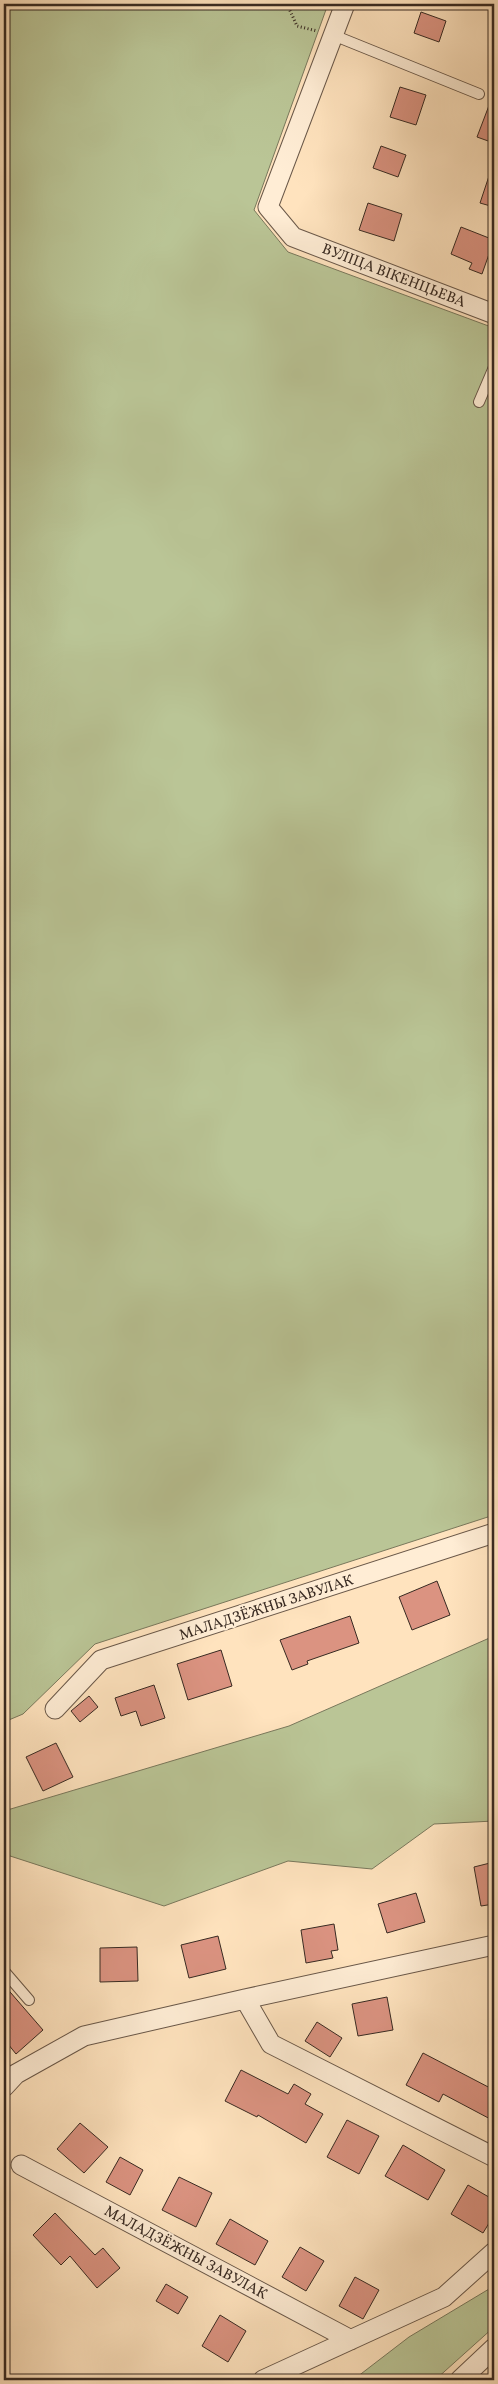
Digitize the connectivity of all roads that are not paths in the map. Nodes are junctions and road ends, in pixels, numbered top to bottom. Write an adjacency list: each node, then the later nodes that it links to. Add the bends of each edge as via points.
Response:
1 (345, 4): 2 (street)
2 (334, 34): 3 (lane); 4 (street, ВУЛІЦА ВІКЕНЦЬЕВА, via 268,207 293,237)
3 (479, 94)
4 (494, 314)
5 (494, 367): 6 (lane)
6 (479, 402)
7 (494, 1533): 8 (street, МАЛАДЗЁЖНЫ ЗАВУЛАК, via 101,1660)
8 (56, 1708)
9 (494, 1945): 11 (street)
10 (4, 1971): 12 (lane)
11 (245, 1999): 13 (street, via 84,2036 16,2074); 14 (street, via 271,2044)
12 (29, 2000)
13 (4, 2087)
14 (494, 2157)
15 (20, 2165): 17 (street, МАЛАДЗЁЖНЫ ЗАВУЛАК)
16 (494, 2252): 17 (street, via 444,2297)
17 (351, 2340): 19 (street)
18 (494, 2348): 20 (street)
19 (263, 2380)
20 (460, 2380)

